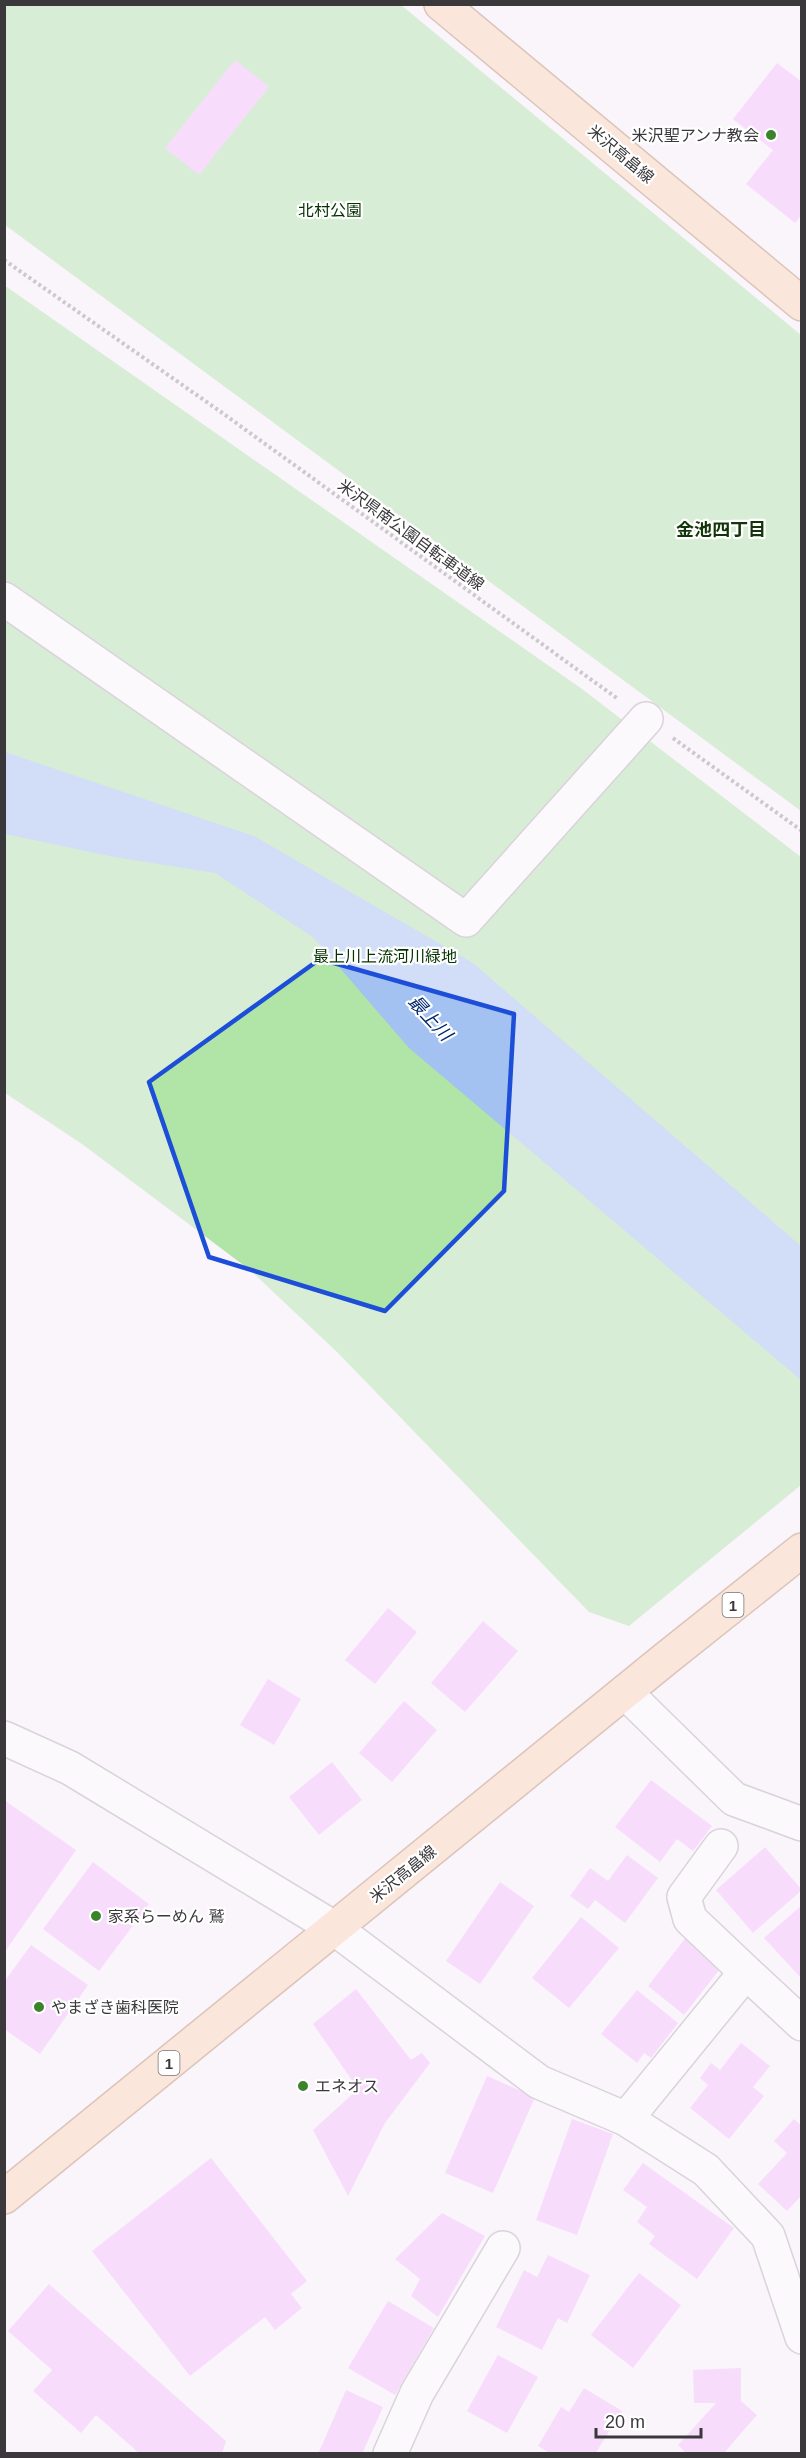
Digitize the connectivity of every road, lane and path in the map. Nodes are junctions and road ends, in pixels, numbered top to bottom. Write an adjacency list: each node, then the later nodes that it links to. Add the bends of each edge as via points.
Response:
1 (441, 4): 3 (main road, 米沢高畠線)
2 (4, 260): 5 (path, 米沢県南公園自転車道線)
3 (801, 303)
4 (4, 599): 5 (street, via 466,920)
5 (645, 719): 6 (path, 米沢県南公園自転車道線)
6 (801, 831)
7 (801, 1550): 8 (main road, 米沢高畠線 / 1)
8 (626, 1692): 10 (street, via 734,1799); 12 (main road, 米沢高畠線 / 1)
9 (4, 1738): 12 (street, via 70,1768)
10 (801, 1824)
11 (721, 1846): 13 (street, via 684,1897 690,1919)
12 (334, 1929): 15 (street, via 539,2082); 16 (main road, 米沢高畠線 / 1)
13 (746, 1972): 14 (street); 15 (street)
14 (801, 2024)
15 (626, 2119): 18 (street, via 706,2169 768,2236)
16 (4, 2197)
17 (503, 2248): 19 (street, via 417,2393)
18 (801, 2337)
19 (390, 2454)

